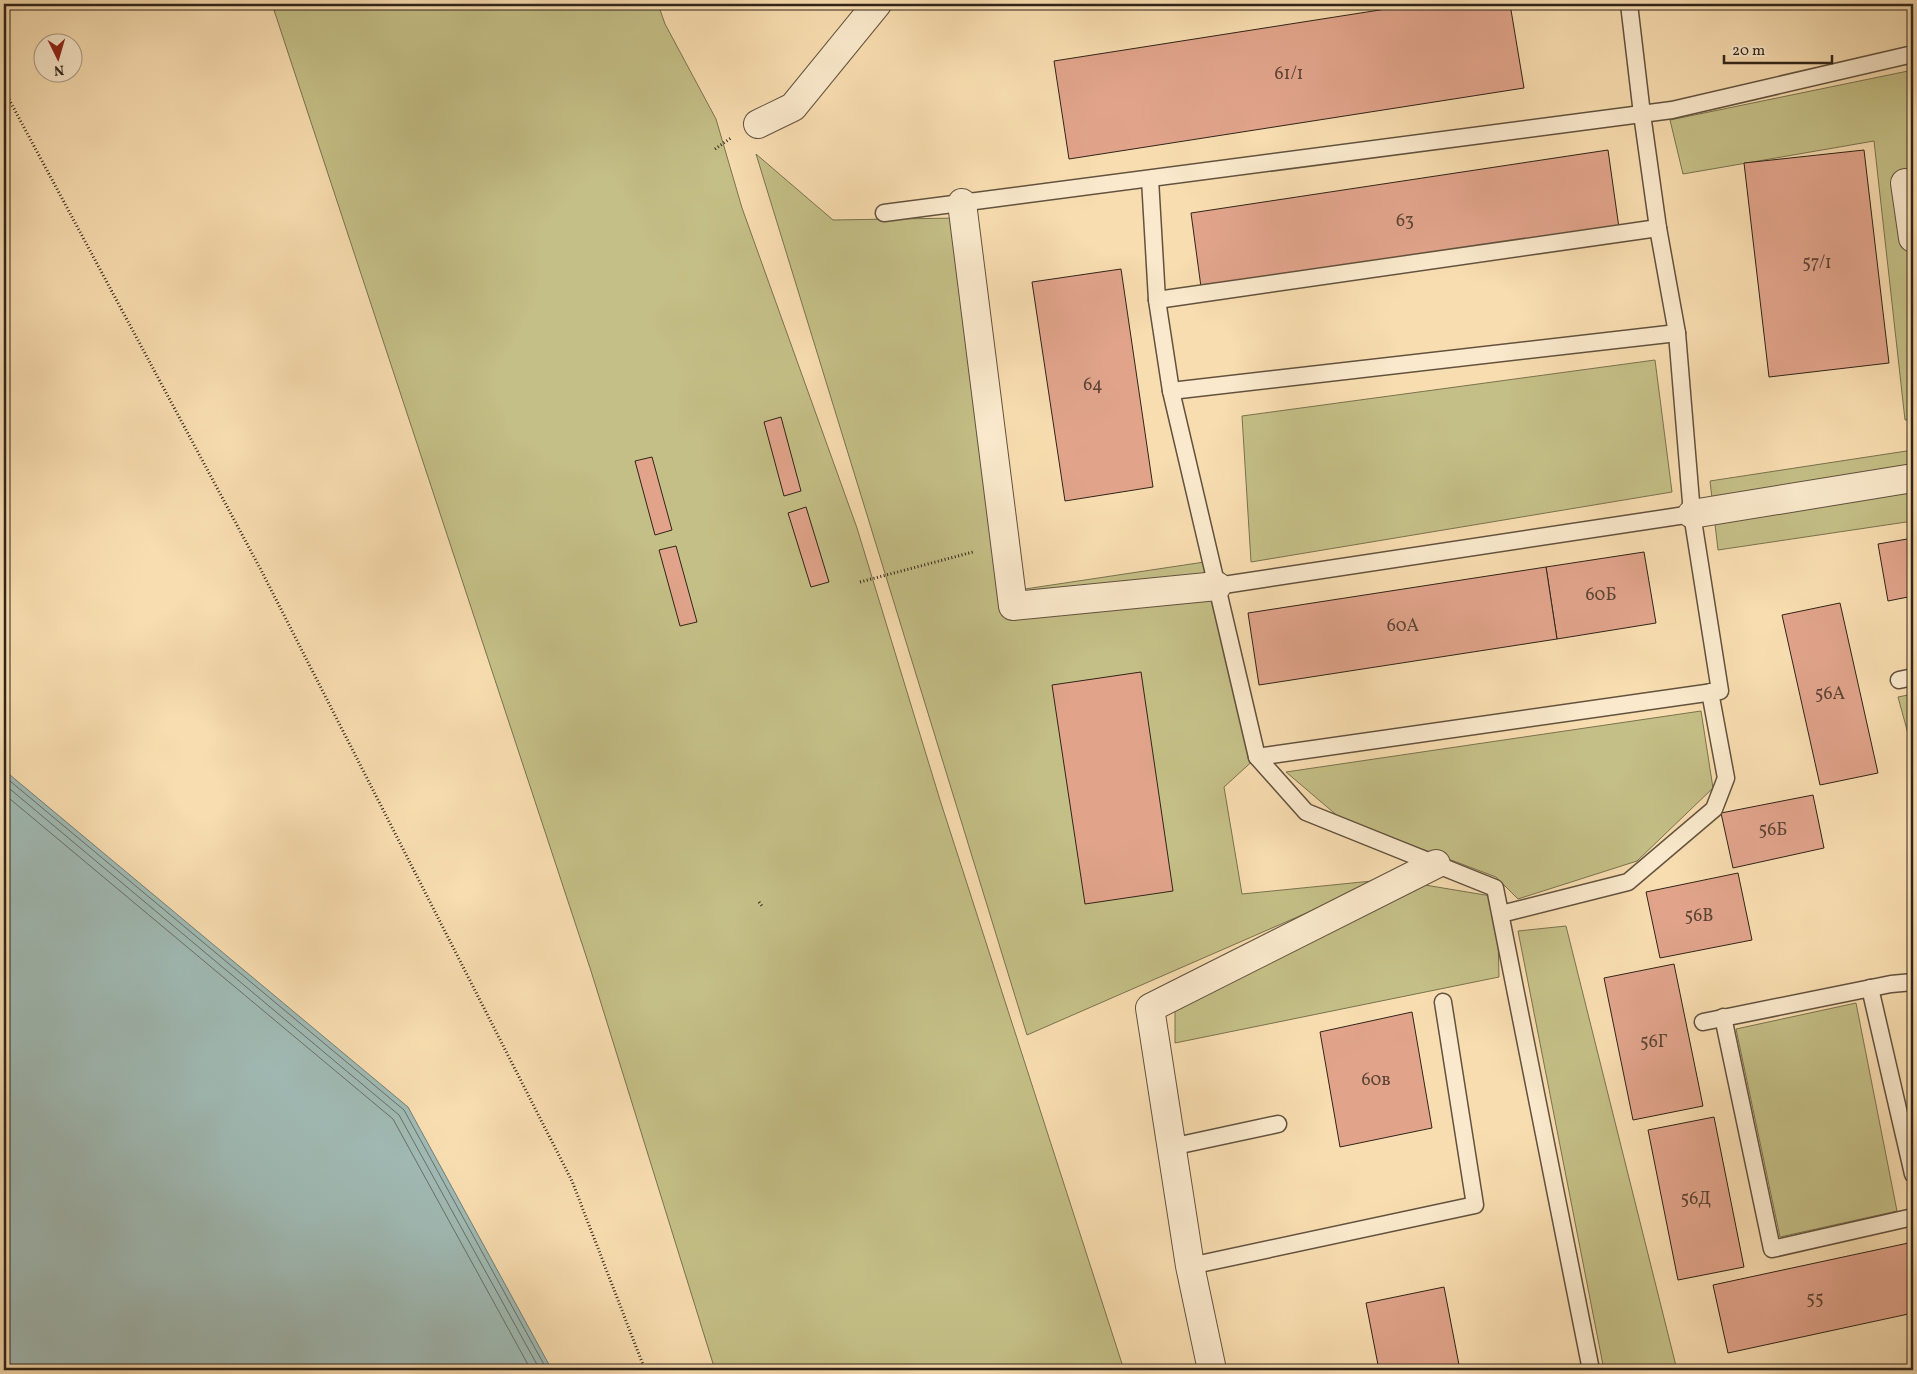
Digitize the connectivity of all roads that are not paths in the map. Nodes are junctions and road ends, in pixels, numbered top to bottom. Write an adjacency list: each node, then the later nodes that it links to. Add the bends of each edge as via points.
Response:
1 (877, 4): 5 (street, via 792,106)
2 (1629, 4): 4 (lane)
3 (1913, 54): 4 (lane, via 1672,110)
4 (1642, 114): 6 (lane); 10 (lane)
5 (758, 124)
6 (1150, 179): 8 (lane); 12 (lane)
7 (1906, 182): 11 (street)
8 (962, 203): 9 (lane); 17 (street, via 1013,606)
9 (884, 213)
10 (1658, 228): 12 (lane); 13 (lane)
11 (1913, 238)
12 (1157, 300): 14 (lane)
13 (1676, 333): 14 (lane); 16 (lane)
14 (1172, 391): 17 (lane)
15 (1913, 478): 16 (street)
16 (1692, 514): 17 (lane); 18 (lane, via 1720,691)
17 (1217, 586): 19 (lane)
18 (1710, 692): 19 (lane); 21 (lane, via 1726,778 1714,809 1628,882)
19 (1257, 758): 20 (lane, via 1306,812)
20 (1436, 864): 21 (lane, via 1495,888); 28 (street, via 1150,1008)
21 (1501, 914): 33 (lane)
22 (1913, 982): 23 (lane)
23 (1870, 988): 25 (lane); 29 (lane)
24 (1443, 1002): 31 (lane, via 1476,1205)
25 (1723, 1017): 26 (lane); 30 (lane, via 1772,1249)
26 (1703, 1022)
27 (1278, 1124): 28 (lane)
28 (1171, 1147): 31 (street)
29 (1913, 1174)
30 (1913, 1217)
31 (1190, 1266): 32 (street)
32 (1212, 1370)
33 (1591, 1370)

